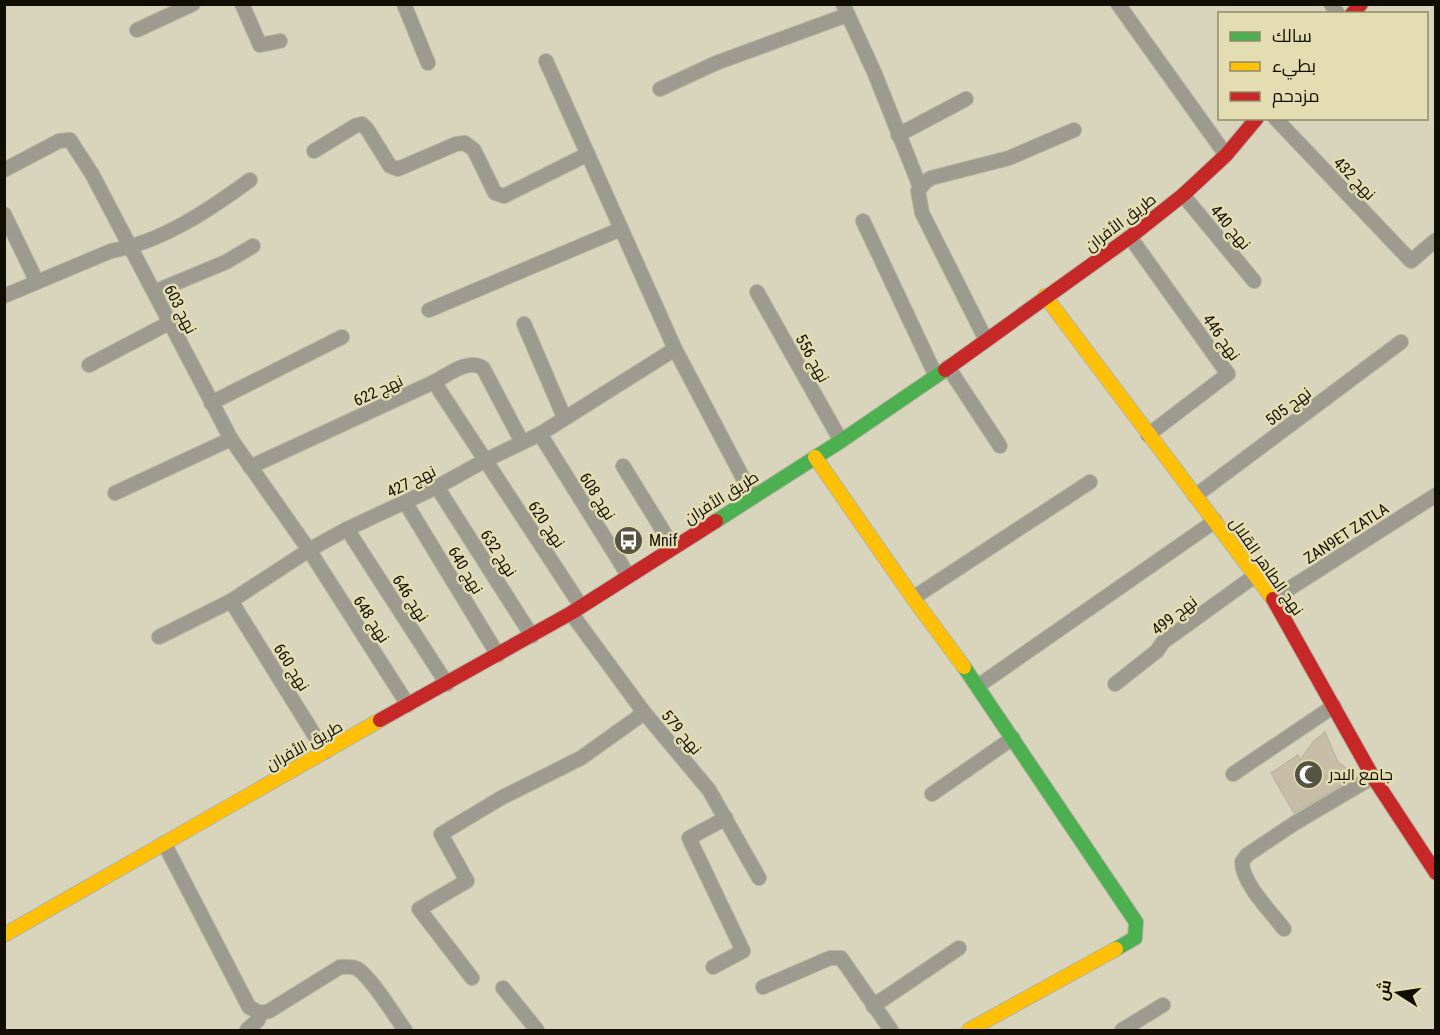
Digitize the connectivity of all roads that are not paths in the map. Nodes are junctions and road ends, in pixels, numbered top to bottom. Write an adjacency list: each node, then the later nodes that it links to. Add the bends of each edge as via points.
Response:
1 (193, 4): 6 (street)
2 (243, 4): 7 (street, via 260,45)
3 (404, 4): 9 (street)
4 (1118, 4): 18 (street)
5 (845, 10): 10 (street); 15 (street)
6 (137, 30)
7 (280, 41)
8 (546, 61): 17 (street)
9 (428, 63)
10 (660, 89)
11 (966, 99): 15 (street)
12 (1255, 120): 18 (main road, طريق الأفران)
13 (1277, 120): 27 (street, نهج 432, via 1411,261)
14 (1074, 130): 21 (street, via 1010,158 931,178)
15 (898, 135): 21 (street)
16 (314, 151): 17 (street, via 362,124 390,166 398,169 465,143 474,150 495,193 504,196)
17 (588, 154): 25 (street)
18 (1226, 154): 22 (main road, طريق الأفران)
19 (4, 170): 29 (street, نهج 603, via 59,141 70,140)
20 (250, 180): 29 (street, via 182,225)
21 (920, 187): 40 (street, via 922,213)
22 (1183, 195): 26 (main road, طريق الأفران); 30 (street, نهج 440)
23 (4, 214): 31 (street)
24 (864, 221): 45 (street)
25 (621, 229): 36 (street); 42 (street)
26 (1130, 237): 35 (main road, طريق الأفران); 50 (street, نهج 446, via 1228,374)
27 (1436, 240)
28 (253, 246): 32 (street, via 226,262)
29 (130, 248): 31 (street, via 111,251); 32 (street, نهج 603)
30 (1254, 281)
31 (37, 282): 34 (street)
32 (154, 292): 37 (street, نهج 603)
33 (757, 292): 52 (street, نهج 556)
34 (4, 296)
35 (1045, 296): 40 (main road, طريق الأفران); 50 (main road, نهج الطاهر القلال)
36 (429, 309)
37 (169, 323): 43 (street); 47 (street, نهج 603)
38 (524, 324): 48 (street)
39 (342, 337): 47 (street)
40 (986, 340): 44 (main road, طريق الأفران)
41 (1401, 342): 63 (street, نهج 505)
42 (675, 349): 48 (street, نهج 427); 64 (street)
43 (89, 365)
44 (948, 367): 45 (main road, طريق الأفران); 54 (street)
45 (936, 376): 52 (main road, طريق الأفران)
46 (434, 382): 53 (street, نهج 622, via 468,365 483,368); 56 (street); 58 (street, نهج 622)
47 (211, 403): 51 (street, نهج 603)
48 (564, 417): 49 (street, نهج 427)
49 (540, 434): 53 (street, نهج 427); 70 (street, نهج 608)
50 (1148, 435): 63 (main road, نهج الطاهر القلال)
51 (231, 439): 58 (street, نهج 603); 61 (street)
52 (841, 441): 55 (main road, طريق الأفران)
53 (522, 442): 56 (street, نهج 427)
54 (1000, 446)
55 (815, 457): 64 (main road, طريق الأفران); 72 (main road)
56 (484, 461): 60 (street, نهج 427); 75 (street, نهج 620)
57 (623, 466): 68 (street)
58 (249, 467): 69 (street, نهج 603)
59 (1090, 482): 72 (street)
60 (437, 488): 65 (street, نهج 427); 76 (street, نهج 632)
61 (115, 493)
62 (1436, 495): 73 (street, ZAN9ET ZATLA)
63 (1195, 496): 66 (main road, نهج الطاهر القلال)
64 (753, 497): 68 (main road, طريق الأفران)
65 (405, 502): 67 (street, نهج 427); 78 (street, نهج 640)
66 (1215, 521): 71 (main road, نهج الطاهر القلال); 81 (street)
67 (347, 529): 69 (street, نهج 427); 79 (street, نهج 646)
68 (673, 547): 70 (main road, طريق الأفران)
69 (309, 550): 74 (street, نهج 427); 82 (street, نهج 648)
70 (628, 575): 75 (main road, طريق الأفران)
71 (1256, 575): 73 (main road, نهج الطاهر القلال); 80 (street, نهج 499, via 1163,642)
72 (913, 598): 81 (main road)
73 (1273, 599): 83 (main road, نهج الطاهر القلال)
74 (231, 601): 77 (street, نهج 427); 86 (street, نهج 660)
75 (576, 610): 76 (main road, طريق الأفران); 84 (street, نهج 579)
76 (532, 636): 78 (main road, طريق الأفران)
77 (159, 637)
78 (498, 655): 79 (main road, طريق الأفران)
79 (447, 684): 82 (main road, طريق الأفران)
80 (1115, 684)
81 (978, 687): 85 (main road)
82 (408, 705): 86 (main road, طريق الأفران)
83 (1334, 706): 87 (street); 88 (main road, نهج الطاهر القلال)
84 (644, 711): 90 (street, نهج 579, via 710,790); 98 (street, via 581,758 501,798 441,834 468,881 419,909)
85 (1013, 738): 89 (street); 108 (main road, via 1136,922 1135,938)
86 (325, 752): 91 (main road, طريق الأفران)
87 (1233, 774)
88 (1373, 777): 92 (main road, نهج الطاهر القلال); 94 (street, via 1295,823 1242,861 1247,881)
89 (932, 794)
90 (726, 818): 93 (street, نهج 579); 97 (street, via 689,838 743,951)
91 (164, 843): 95 (main road, طريق الأفران); 103 (street, via 249,1007)
92 (1436, 873)
93 (759, 878)
94 (1284, 929)
95 (4, 935)
96 (959, 948): 102 (street)
97 (713, 967)
98 (472, 978)
99 (763, 987): 102 (street, via 830,958 841,958)
100 (502, 988): 106 (street)
101 (1163, 1005): 109 (street)
102 (873, 1006): 107 (street)
103 (261, 1013): 104 (street); 105 (street, via 348,966 357,968)
104 (247, 1030)
105 (405, 1030)
106 (537, 1030)
107 (891, 1030)
108 (969, 1030)
109 (1122, 1030)

